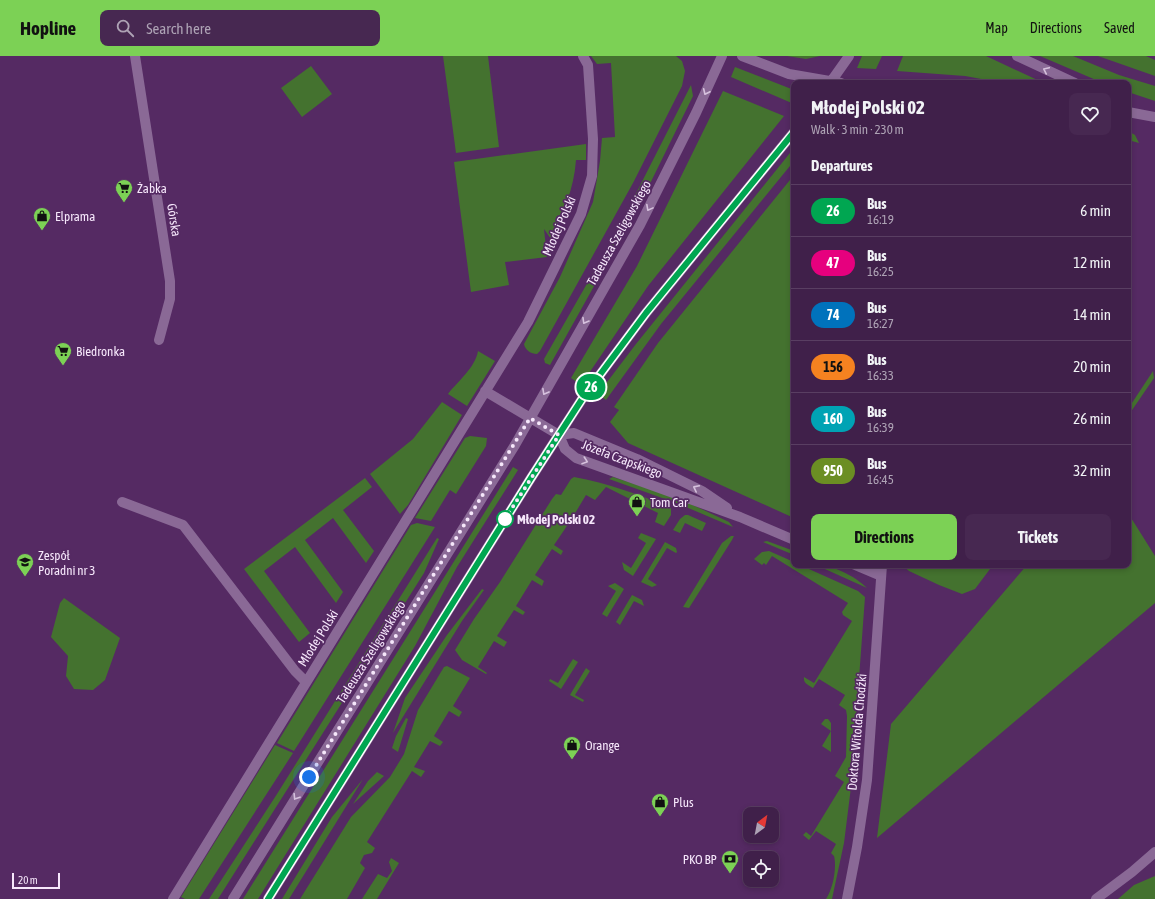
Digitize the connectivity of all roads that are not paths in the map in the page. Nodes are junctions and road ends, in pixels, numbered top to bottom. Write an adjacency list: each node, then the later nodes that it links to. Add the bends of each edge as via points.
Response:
1 (135, 56): 14 (street, Górska, via 170,281 170,299)
2 (583, 56): 15 (street, Młodej Polski, via 588,66 594,158 587,195 581,214 536,305)
3 (722, 56): 16 (street, Tadeusza Szeligowskiego, one-way to 16, via 661,185)
4 (742, 56): 7 (street, via 781,72)
5 (849, 56): 8 (street)
6 (1016, 56): 9 (street, one-way to 6)
7 (821, 80)
8 (832, 80)
9 (1068, 80)
10 (1131, 107): 12 (street)
11 (1131, 113): 12 (street)
12 (1154, 117)
13 (791, 136): 17 (street, via 646,313 595,381)
14 (159, 340)
15 (485, 391): 16 (street); 24 (street, Młodej Polski)
16 (530, 418): 17 (street); 27 (street, Tadeusza Szeligowskiego, one-way to 27)
17 (559, 435): 19 (street, Józefa Czapskiego, one-way to 17, via 702,491 637,459 574,433); 19 (street, Józefa Czapskiego, one-way to 19, via 565,449 576,458); 28 (street)
18 (122, 502): 24 (street, via 182,525)
19 (740, 517): 20 (street, Józefa Czapskiego)
20 (791, 539)
21 (862, 568): 23 (street)
22 (882, 568): 23 (street, Doktora Witolda Chodźki)
23 (881, 576): 29 (street, Doktora Witolda Chodźki, via 867,780)
24 (306, 682): 26 (street, Młodej Polski)
25 (1155, 852): 30 (street)
26 (173, 899)
27 (233, 899)
28 (268, 899)
29 (847, 899)
30 (1096, 899)

